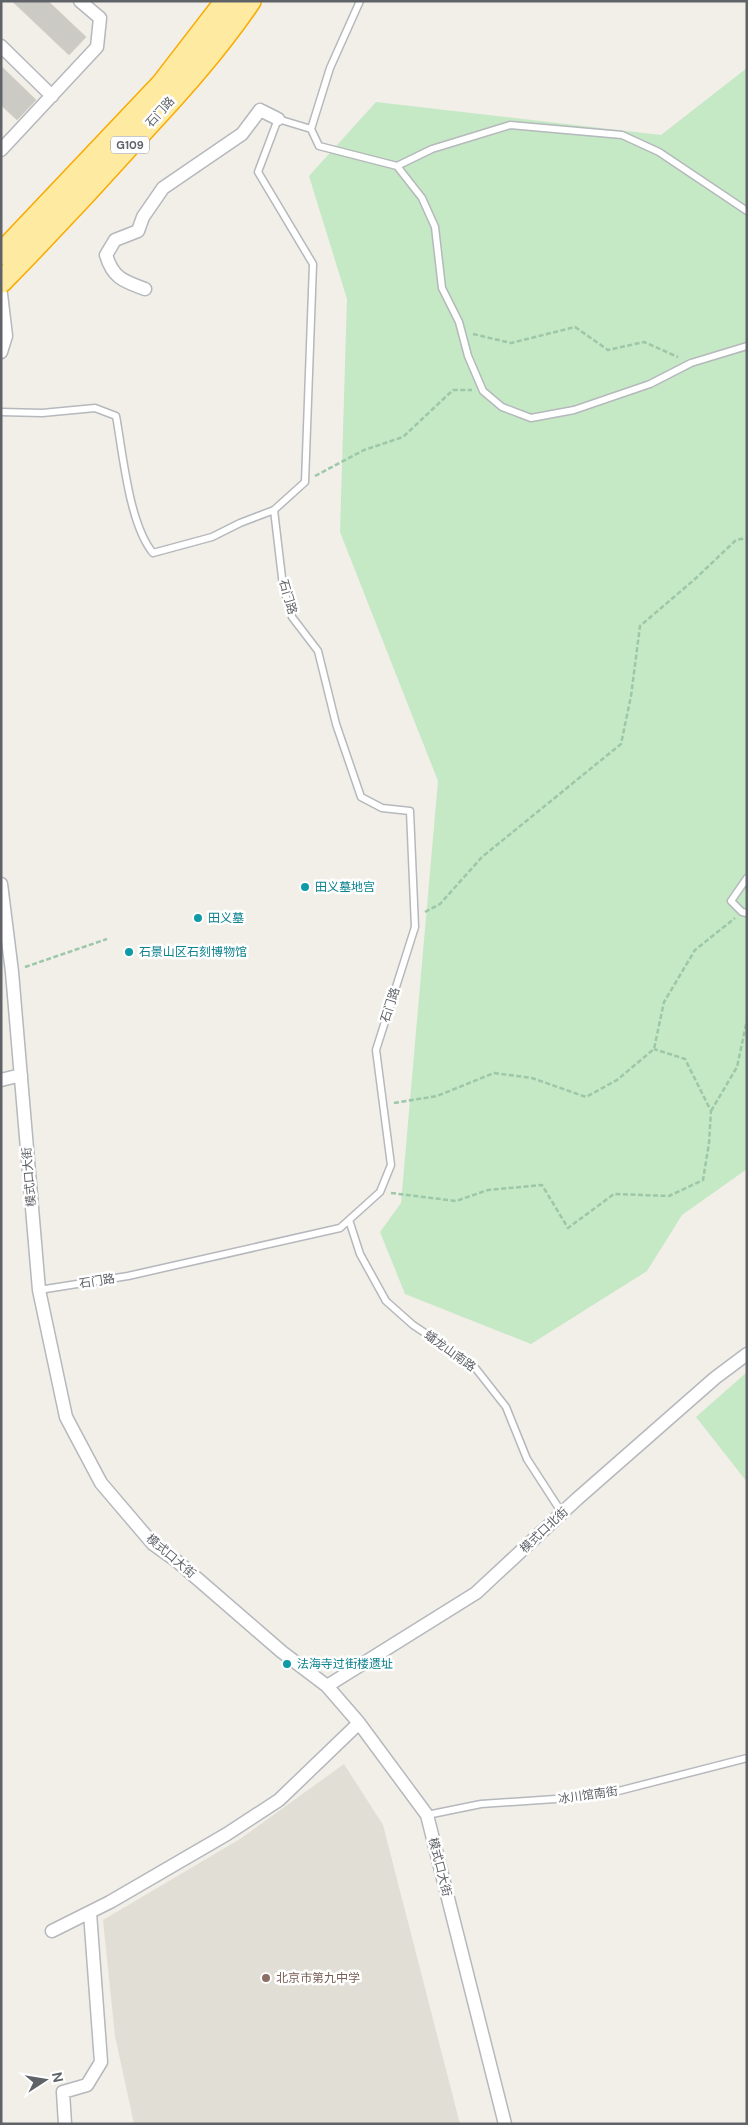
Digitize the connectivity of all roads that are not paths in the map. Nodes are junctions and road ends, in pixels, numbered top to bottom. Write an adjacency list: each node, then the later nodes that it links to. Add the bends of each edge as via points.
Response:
1 (80, 1): 6 (street, via 100,18 97,47)
2 (226, 1): 12 (highway, 石门路 / G109, via 162,84)
3 (250, 1): 13 (highway, 石门路 / G109, via 175,96)
4 (360, 1): 8 (lane, via 330,68)
5 (1, 46): 6 (street)
6 (52, 96): 9 (street)
7 (278, 119): 8 (lane); 14 (street, via 260,110 242,134 163,188 143,217 138,231 115,240 106,254 111,269 123,281); 19 (lane, via 258,172 313,264 305,482)
8 (311, 129): 10 (lane, via 319,146)
9 (1, 150)
10 (397, 166): 11 (lane, via 432,149 510,125 622,135 659,152); 16 (lane, via 422,198 435,227 442,288 460,322 468,356 483,391 502,407 530,418 583,407 650,384 691,363)
11 (747, 211)
12 (1, 254)
13 (1, 282)
14 (145, 289)
15 (1, 294): 17 (street, via 6,336)
16 (747, 346)
17 (1, 352)
18 (1, 412): 19 (lane, via 42,413 95,408 116,416 131,499 144,543 153,553 212,537)
19 (274, 510): 25 (lane, 石门路, via 283,586 292,617 318,651 336,724 361,797 382,808 410,811 415,927 376,1050 391,1164 380,1192)
20 (747, 878): 22 (lane, via 731,901)
21 (1, 884): 23 (street, 模式口大街)
22 (744, 912)
23 (21, 1075): 24 (street); 26 (street, 模式口大街)
24 (1, 1080)
25 (349, 1220): 26 (lane, 石门路, via 330,1231 128,1276); 28 (lane, 蟠龙山南路, via 360,1254 386,1301 413,1325 474,1365 506,1407 527,1459)
26 (38, 1290): 29 (street, 模式口大街, via 66,1417 101,1483 153,1544)
27 (747, 1354): 28 (street, 模式口北街, via 715,1378)
28 (562, 1513): 29 (street, 模式口北街, via 476,1593)
29 (327, 1686): 30 (street, 模式口大街)
30 (359, 1723): 32 (street, 模式口大街); 33 (street, via 279,1800)
31 (747, 1758): 32 (lane, 冰川馆南街, via 600,1796 481,1804)
32 (427, 1815): 36 (street, 模式口大街)
33 (90, 1913): 34 (street); 35 (street, via 101,2062 87,2085 63,2092)
34 (52, 1931)
35 (65, 2124)
36 (505, 2124)

